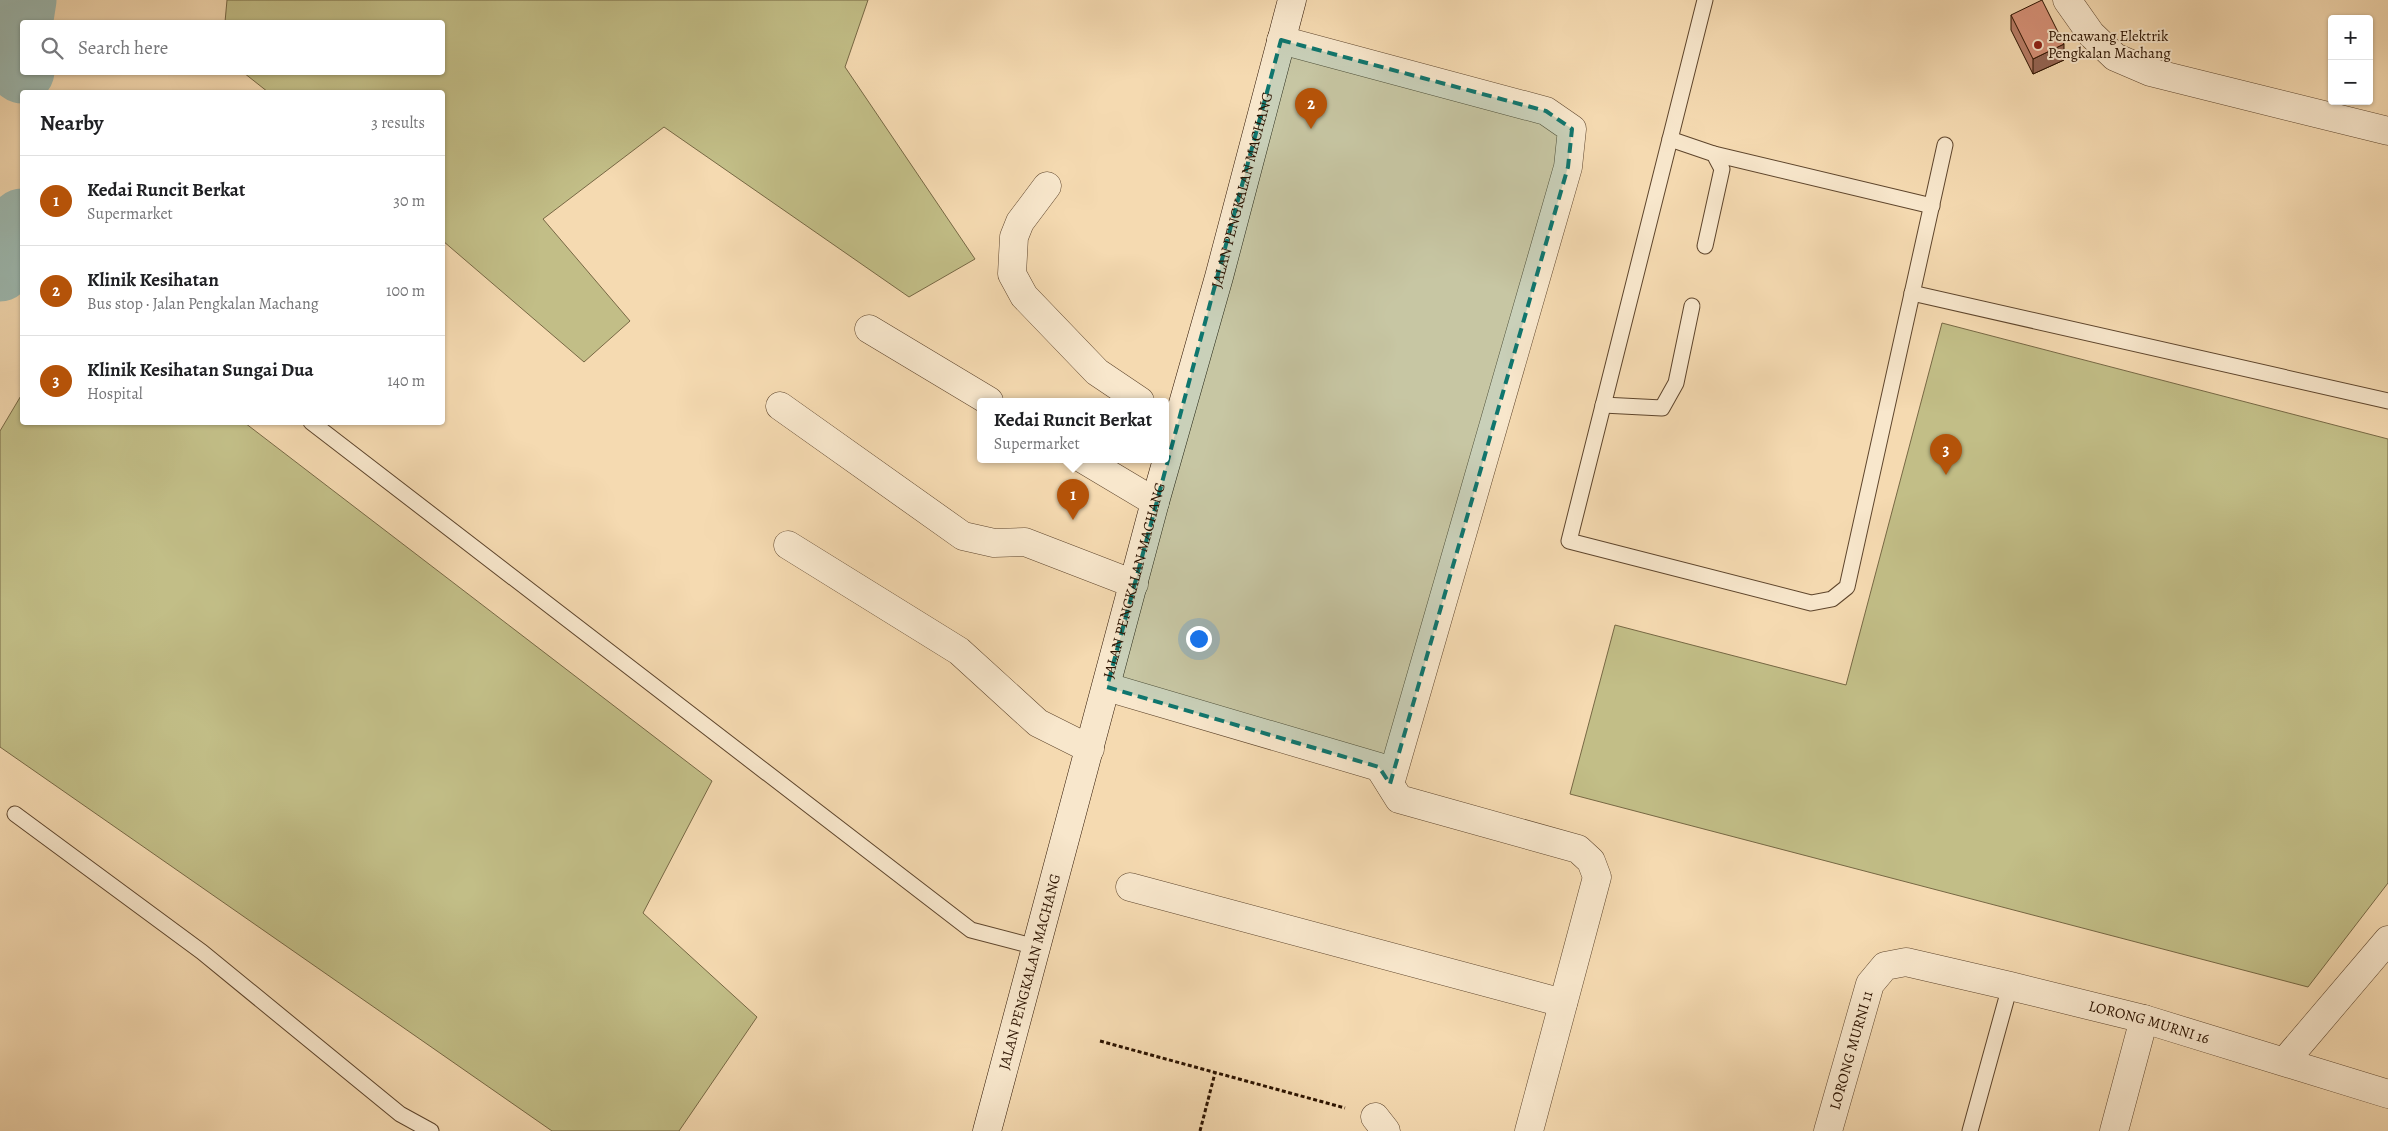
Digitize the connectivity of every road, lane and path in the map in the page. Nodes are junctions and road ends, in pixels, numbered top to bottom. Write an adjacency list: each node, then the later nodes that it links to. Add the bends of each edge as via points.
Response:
1 (1292, 0): 4 (street, JALAN PENGKALAN MACHANG)
2 (1705, 0): 6 (lane)
3 (2067, 0): 5 (street, via 2091,34 2116,57 2150,72)
4 (1281, 40): 20 (street, JALAN PENGKALAN MACHANG); 30 (street, via 1546,111 1572,129 1568,167)
5 (2388, 131)
6 (1670, 140): 8 (lane); 18 (lane)
7 (1945, 145): 10 (lane)
8 (1714, 154): 10 (lane); 11 (lane, via 1722,169)
9 (1047, 186): 16 (street, via 1020,222 1014,237 1012,274 1024,296 1098,372)
10 (1932, 206): 12 (lane)
11 (1705, 246)
12 (1912, 293): 17 (lane); 18 (lane, via 1847,587 1832,599 1811,603 1569,541)
13 (1692, 306): 18 (lane, via 1676,383 1662,408)
14 (869, 329): 15 (street)
15 (984, 398)
16 (1136, 398)
17 (2388, 401)
18 (1603, 405)
19 (780, 406): 27 (street, via 963,536 994,543 1025,542)
20 (1172, 422): 22 (street, JALAN PENGKALAN MACHANG)
21 (315, 425): 34 (lane, via 971,930)
22 (1169, 436)
23 (1090, 463): 25 (street)
24 (1163, 463): 25 (street, JALAN PENGKALAN MACHANG)
25 (1155, 502): 27 (street, JALAN PENGKALAN MACHANG)
26 (788, 544): 29 (street, via 958,651 1038,723)
27 (1134, 584): 28 (street, JALAN PENGKALAN MACHANG)
28 (1107, 687): 29 (street, JALAN PENGKALAN MACHANG); 30 (street, via 1379,767)
29 (1090, 748): 34 (street, JALAN PENGKALAN MACHANG)
30 (1390, 784): 37 (street, via 1399,799 1578,849 1591,861 1597,877)
31 (14, 814): 44 (lane, via 202,952 400,1114)
32 (1130, 887): 37 (street)
33 (2388, 940): 40 (street)
34 (1036, 947): 45 (street, JALAN PENGKALAN MACHANG)
35 (1906, 962): 36 (street, LORONG MURNI 16); 48 (street, LORONG MURNI 11, via 1885,966 1870,984)
36 (2010, 986): 38 (street, LORONG MURNI 16); 49 (lane)
37 (1563, 1003): 47 (street)
38 (2144, 1019): 40 (street, LORONG MURNI 16); 50 (street)
39 (1100, 1041): 41 (path)
40 (2285, 1061): 42 (street, LORONG MURNI 16)
41 (1215, 1073): 43 (path); 46 (path)
42 (2388, 1094)
43 (1381, 1124)
44 (431, 1131)
45 (986, 1131)
46 (1200, 1131)
47 (1528, 1131)
48 (1828, 1131)
49 (1970, 1131)
50 (2114, 1131)

